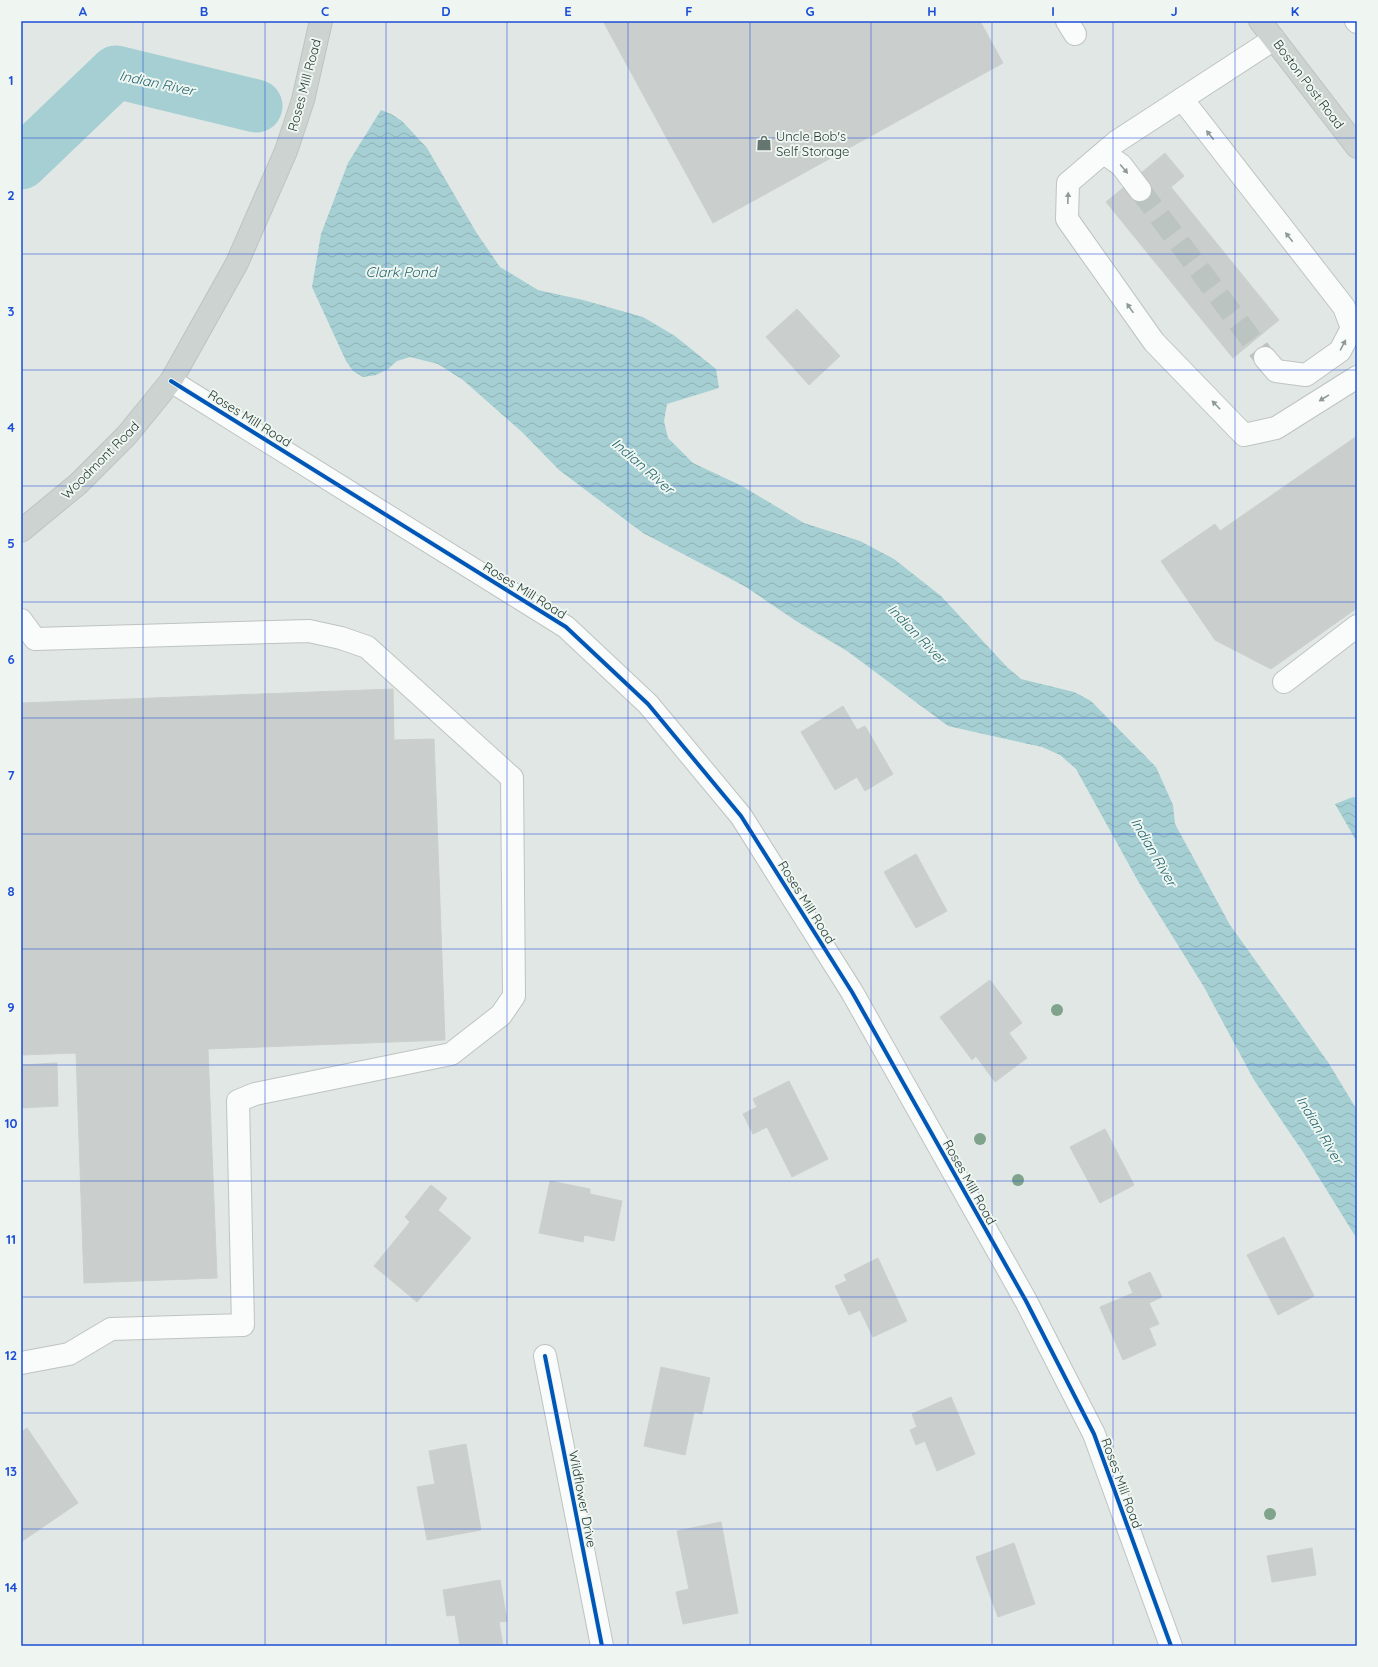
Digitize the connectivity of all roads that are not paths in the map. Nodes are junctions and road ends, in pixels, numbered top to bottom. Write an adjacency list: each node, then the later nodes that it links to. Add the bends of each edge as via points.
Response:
1 (321, 21): 10 (main road, Roses Mill Road, via 303,100 286,151 237,263)
2 (1260, 21): 3 (main road, Boston Post Road)
3 (1274, 39): 4 (street); 5 (main road, Boston Post Road)
4 (1182, 99): 6 (street, via 1116,142); 8 (street, one-way to 4, via 1276,371 1306,375 1340,351 1352,328 1344,307)
5 (1356, 144)
6 (1104, 153): 7 (street, one-way to 7, via 1121,165); 9 (street, one-way to 6, via 1276,428 1244,435 1154,342 1067,219 1068,183)
7 (1140, 190)
8 (1265, 358)
9 (1357, 377)
10 (171, 381): 11 (main road, Woodmont Road, via 122,441 78,484); 18 (street, Roses Mill Road, via 566,627 648,704 741,816 852,992 1026,1301 1094,1434)
11 (21, 531)
12 (21, 620): 16 (street, via 35,640 309,631 367,647 512,778 514,996 501,1015 451,1054 255,1094 238,1101 243,1324 111,1329 69,1354)
13 (1357, 626): 14 (street)
14 (1284, 682)
15 (545, 1356): 17 (street, Wildflower Drive)
16 (21, 1363)
17 (602, 1646)
18 (1171, 1646)

